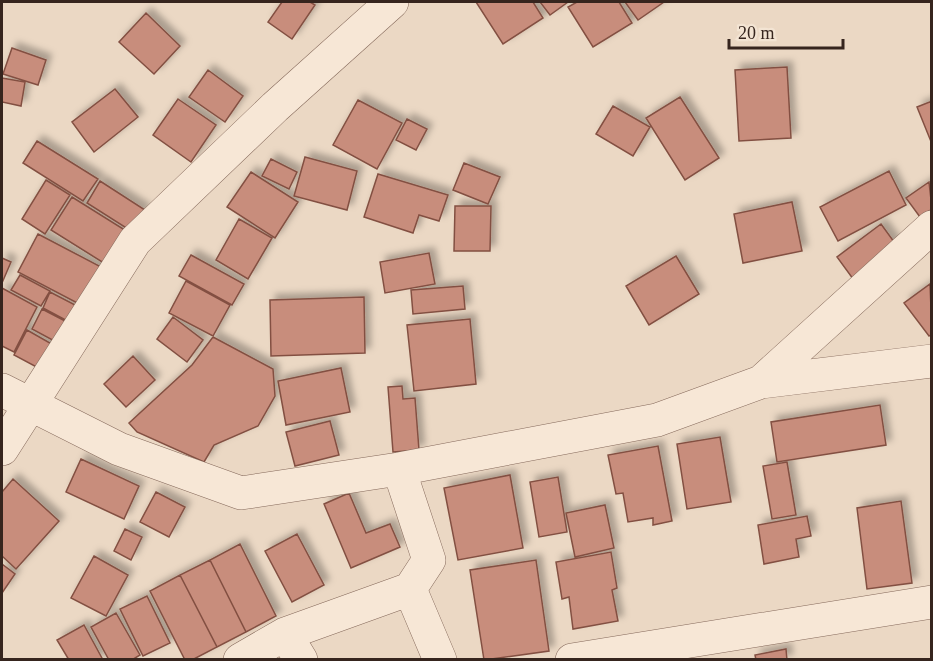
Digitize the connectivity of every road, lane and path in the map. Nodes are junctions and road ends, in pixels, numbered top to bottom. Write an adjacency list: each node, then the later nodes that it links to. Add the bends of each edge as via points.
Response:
1 (393, 2): 5 (street, via 275,107 135,241)
2 (932, 227): 4 (street)
3 (932, 361): 4 (street)
4 (761, 382): 7 (street, via 657,420)
5 (15, 398): 6 (street); 7 (street, via 119,449 241,493)
6 (2, 449)
7 (399, 469): 8 (street, via 429,560)
8 (410, 589): 10 (street); 12 (street)
9 (932, 602): 13 (street)
10 (293, 647): 11 (street)
11 (240, 660)
12 (441, 660)
13 (572, 660)

